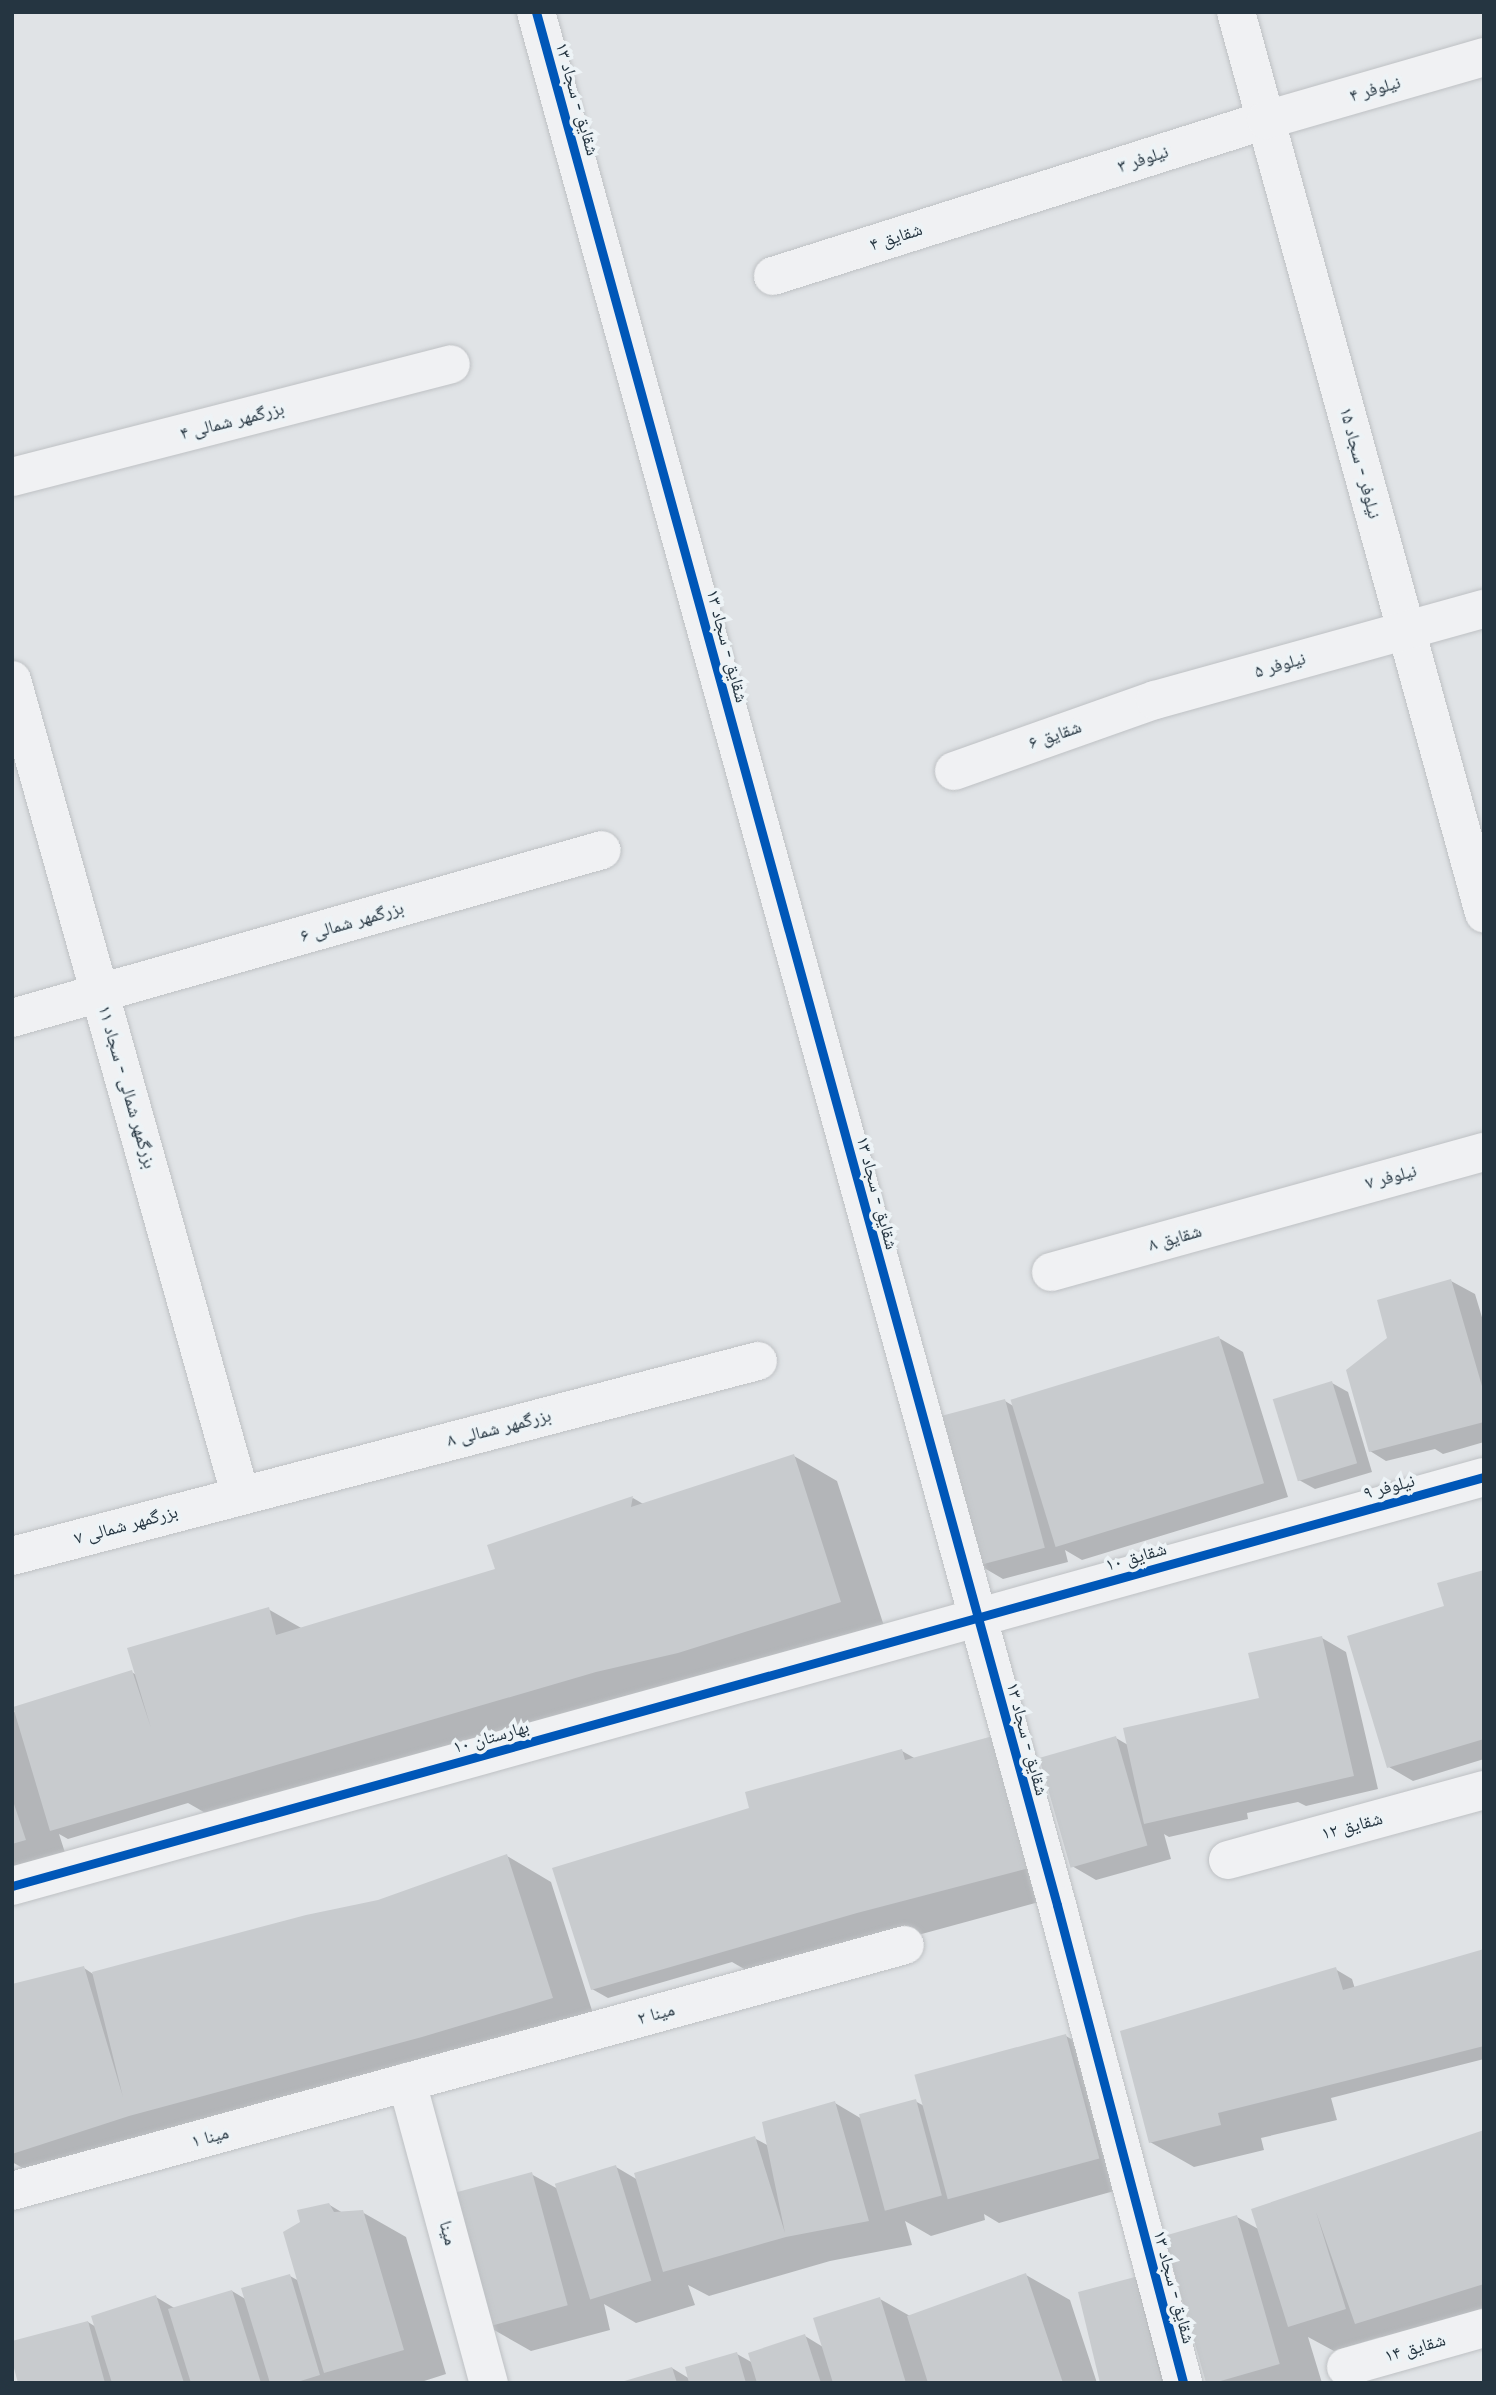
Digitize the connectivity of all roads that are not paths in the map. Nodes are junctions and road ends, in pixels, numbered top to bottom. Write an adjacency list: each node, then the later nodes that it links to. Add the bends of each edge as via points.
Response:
1 (536, 12): 26 (street, شقایق - سجاد ۱۳)
2 (1236, 12): 4 (street, نیلوفر - سجاد ۱۵)
3 (1484, 57): 4 (street, نیلوفر ۴)
4 (1266, 120): 5 (street, نیلوفر ۳); 10 (street, نیلوفر - سجاد ۱۵)
5 (1020, 198): 6 (street, شقایق ۴)
6 (773, 276)
7 (452, 364): 8 (street, بزرگمهر شمالی ۴)
8 (12, 477)
9 (1484, 608): 10 (street, نیلوفر ۵)
10 (1406, 630): 12 (street, نیلوفر ۵); 15 (street, نیلوفر - سجاد ۱۵)
11 (12, 680): 16 (street, بزرگمهر شمالی - سجاد ۱۱)
12 (1155, 700): 13 (street, شقایق ۶)
13 (954, 771)
14 (602, 850): 16 (street, بزرگمهر شمالی ۶)
15 (1484, 913)
16 (101, 994): 17 (street, بزرگمهر شمالی ۶); 23 (street, بزرگمهر شمالی - سجاد ۱۱)
17 (12, 1018)
18 (1484, 1152): 19 (street, نیلوفر ۷)
19 (1298, 1203): 20 (street, شقایق ۸)
20 (1051, 1272)
21 (758, 1361): 23 (street, بزرگمهر شمالی ۸)
22 (1484, 1477): 24 (street, نیلوفر ۹)
23 (240, 1494): 25 (street, بزرگمهر شمالی ۷)
24 (1302, 1527): 26 (street, شقایق ۱۰)
25 (12, 1556)
26 (978, 1618): 29 (street, بهارستان ۱۰); 36 (street, شقایق - سجاد ۱۳)
27 (1480, 1791): 28 (street, شقایق ۱۲)
28 (1228, 1860)
29 (12, 1886)
30 (905, 1945): 31 (street, مینا ۲)
31 (407, 2082): 32 (street, مینا ۱); 35 (street, مینا)
32 (12, 2191)
33 (1484, 2328): 34 (street, شقایق ۱۴)
34 (1346, 2367)
35 (489, 2383)
36 (1183, 2383)

